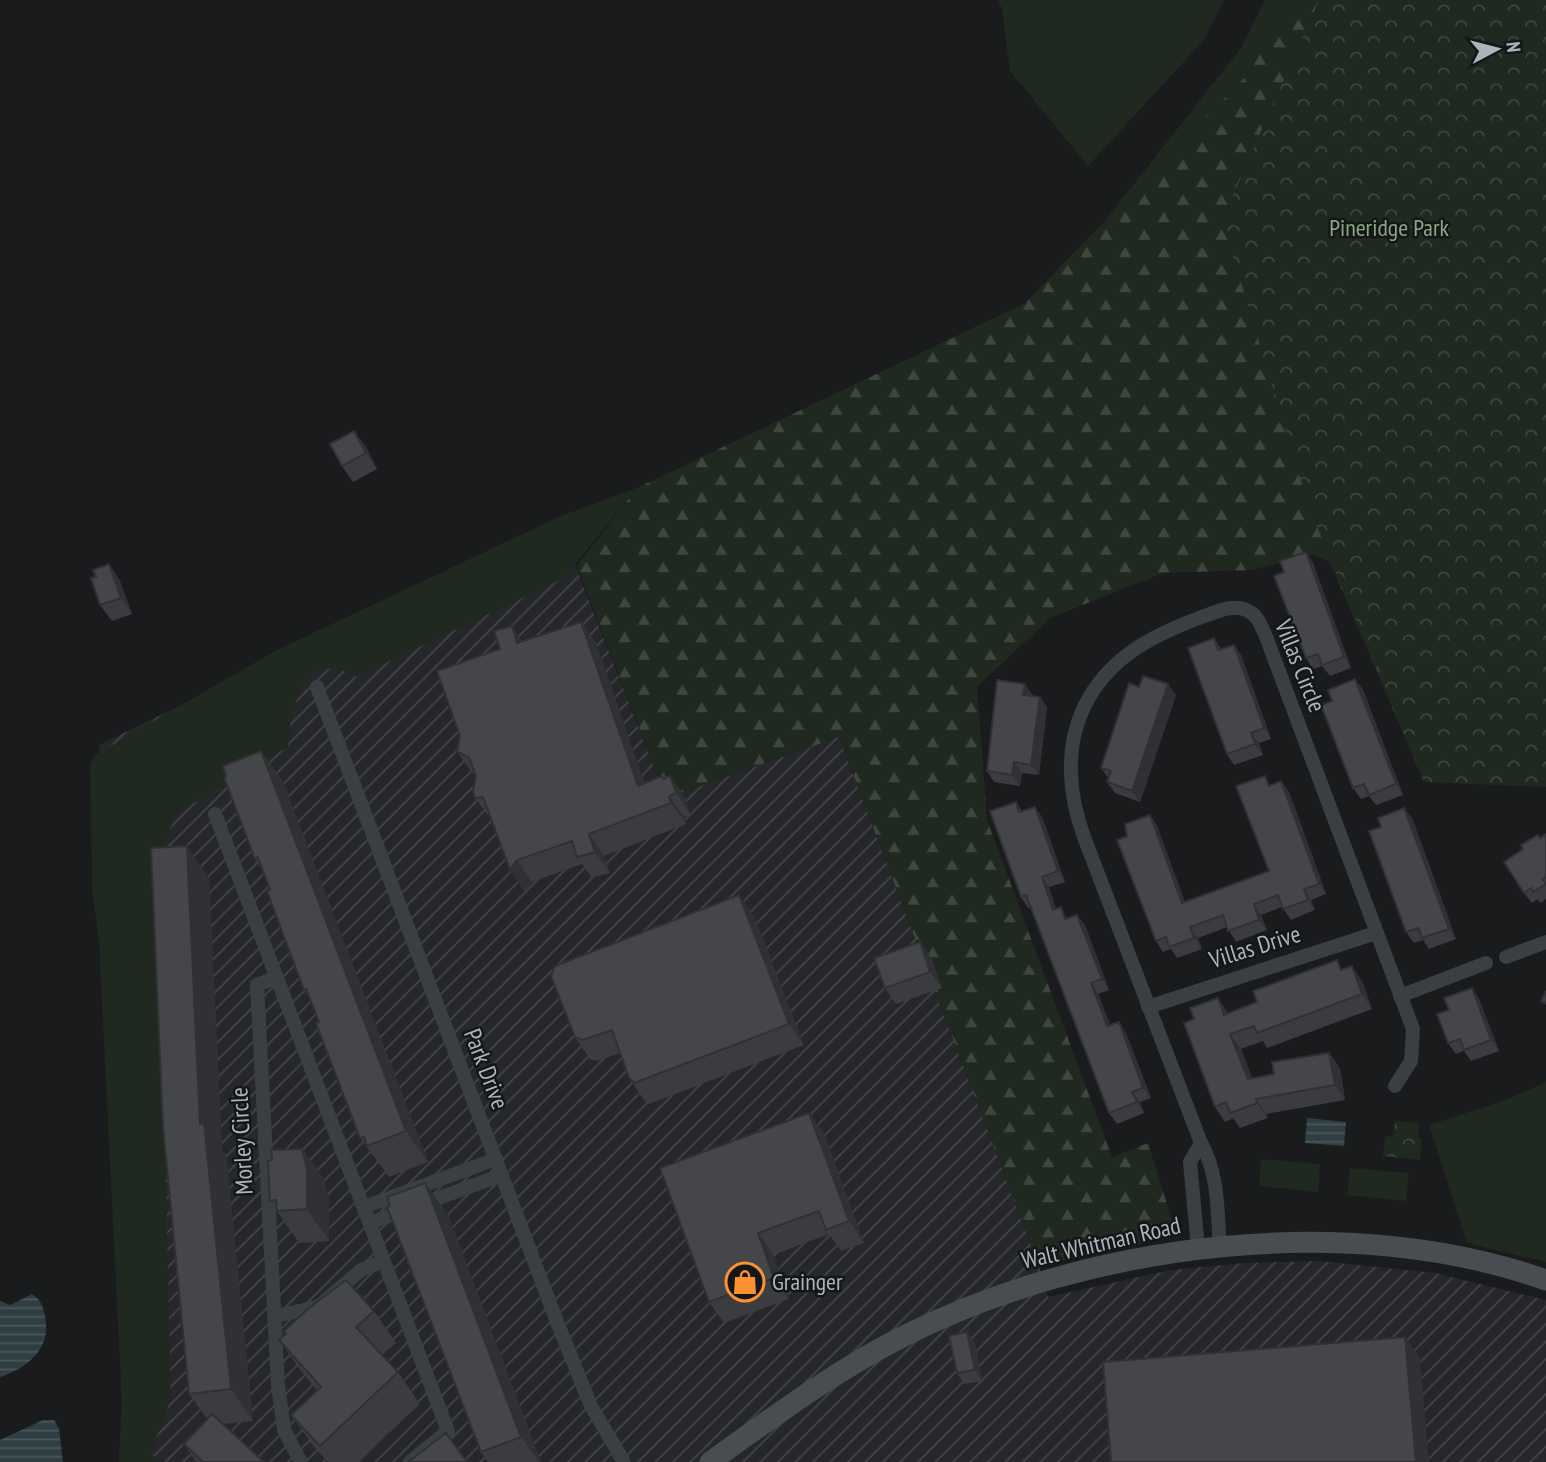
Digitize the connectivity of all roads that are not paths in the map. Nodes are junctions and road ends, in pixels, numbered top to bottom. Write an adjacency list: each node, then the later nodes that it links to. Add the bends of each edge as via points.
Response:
1 (317, 687): 12 (street, Park Drive)
2 (215, 814): 7 (street)
3 (1376, 933): 8 (street, Villas Circle); 9 (street, Villas Drive); 9 (street, Villas Circle, via 1265,634 1254,614 1242,608 1224,609 1163,631 1119,660 1083,709 1070,761 1075,811)
4 (1546, 942): 5 (street)
5 (1506, 957)
6 (1486, 963): 8 (street)
7 (277, 977): 14 (street); 20 (street, Morley Circle, via 257,985)
8 (1400, 996): 10 (street, Villas Circle, via 1413,1029 1411,1061)
9 (1148, 1007): 11 (street, Villas Circle)
10 (1395, 1086)
11 (1200, 1143): 16 (street, Villas Circle, via 1215,1176); 17 (street, via 1190,1162)
12 (496, 1159): 13 (street, Park Drive); 14 (street)
13 (502, 1175): 15 (street); 23 (street, Park Drive, via 591,1406)
14 (364, 1207): 15 (street)
15 (370, 1223): 18 (street)
16 (1220, 1246): 17 (main road, Walt Whitman Road); 19 (main road, Walt Whitman Road, via 1314,1243 1404,1249)
17 (1198, 1248): 24 (main road, Walt Whitman Road, via 1051,1278 946,1316 840,1371)
18 (384, 1261): 20 (street, via 360,1270 318,1307); 22 (street, via 449,1431)
19 (1546, 1280)
20 (275, 1316): 21 (street, Morley Circle, via 284,1430)
21 (302, 1462)
22 (410, 1462)
23 (624, 1462)
24 (710, 1462)

